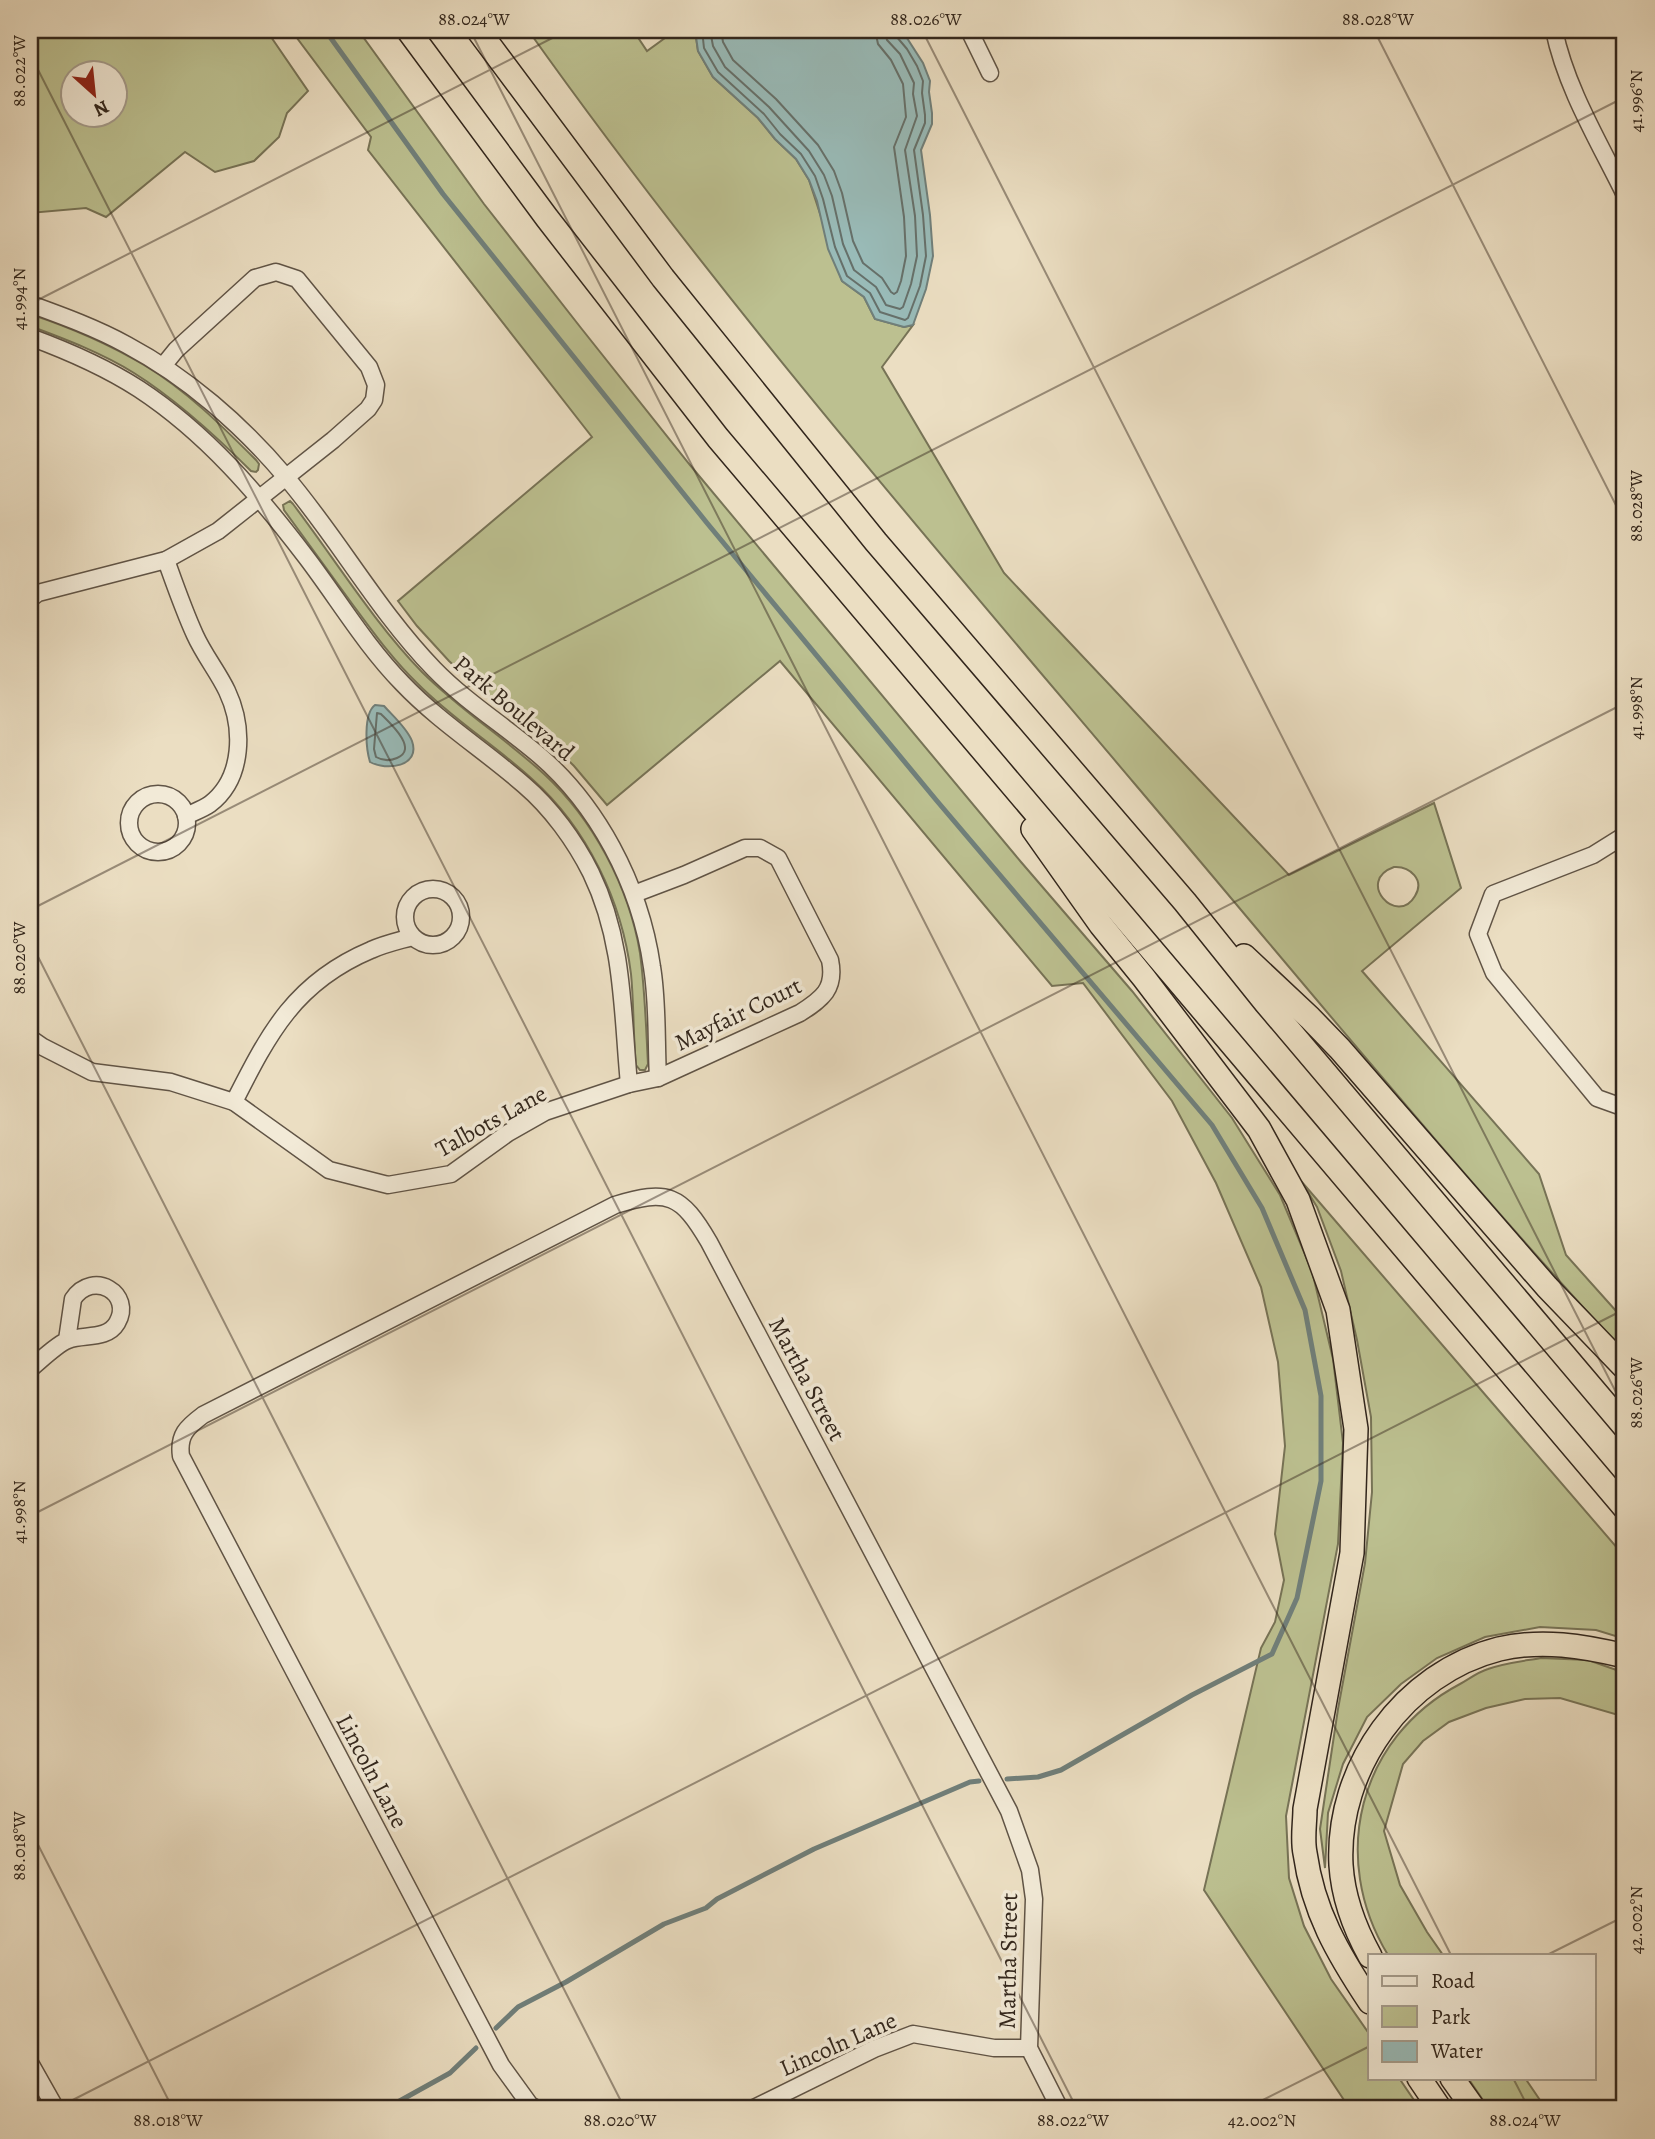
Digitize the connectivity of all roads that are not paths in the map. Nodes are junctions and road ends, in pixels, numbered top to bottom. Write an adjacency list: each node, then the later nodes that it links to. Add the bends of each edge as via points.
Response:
1 (408, 30): 15 (highway, via 718,438)
2 (478, 30): 19 (highway, via 663,278 868,531)
3 (969, 30): 5 (street)
4 (1555, 30): 6 (street, via 1559,53)
5 (990, 73)
6 (1625, 195)
7 (30, 304): 9 (street, Park Boulevard, via 83,324)
8 (30, 337): 11 (street, via 72,353 178,417)
9 (163, 366): 10 (street, Park Boulevard, via 222,413); 10 (street, via 255,278 276,272 298,279 369,367 376,385 368,409)
10 (286, 477): 11 (street); 18 (street, Park Boulevard, via 409,643 466,699 563,778 612,847)
11 (259, 498): 12 (street, via 218,531); 23 (street, via 403,684 454,731 526,786 570,838 590,871 615,940)
12 (166, 560): 14 (street); 16 (street, via 195,636 227,691 239,741 234,770 221,794)
13 (30, 579): 14 (street)
14 (34, 596)
15 (947, 706): 31 (highway); 34 (highway, via 1101,925 1259,1129 1298,1200 1338,1310 1356,1429 1352,1553 1305,1809 1304,1852 1321,1919)
16 (186, 816)
17 (1625, 835): 25 (street, via 1593,855 1493,894 1478,934 1494,973 1597,1098)
18 (634, 894): 22 (street, Park Boulevard, via 653,969); 22 (street, Mayfair Court, via 745,848 760,848 778,858 830,960 833,975 828,990 800,1013)
19 (1185, 902): 27 (highway, via 1340,1049 1547,1287); 29 (highway)
20 (412, 937): 24 (street, via 371,949 307,988 263,1045)
21 (30, 1038): 24 (street, Talbots Lane, via 92,1072 171,1082)
22 (658, 1078): 23 (street)
23 (629, 1084): 24 (street, Talbots Lane, via 545,1112 451,1174 388,1185 330,1170)
24 (234, 1102)
25 (1625, 1108)
26 (66, 1340): 28 (street)
27 (1625, 1368)
28 (30, 1369)
29 (1625, 1427)
30 (180, 1446): 35 (street, Martha Street, via 187,1427 203,1415 615,1205 660,1195 679,1203 709,1242 1009,1811 1030,1870 1034,1899); 40 (street, Lincoln Lane, via 181,1456 501,2066)
31 (1625, 1508)
32 (1625, 1656): 33 (highway, via 1544,1643 1499,1649 1429,1682 1401,1706 1378,1734 1359,1769 1342,1836 1348,1906)
33 (1369, 1954)
34 (1368, 1999)
35 (1029, 2048): 41 (street, Lincoln Lane, via 994,2048 913,2034); 42 (street, Martha Street)
36 (30, 2063): 39 (street)
37 (1420, 2080): 43 (highway)
38 (1453, 2080): 44 (highway)
39 (56, 2109)
40 (537, 2109)
41 (752, 2109)
42 (1060, 2109)
43 (1440, 2109)
44 (1474, 2109)

